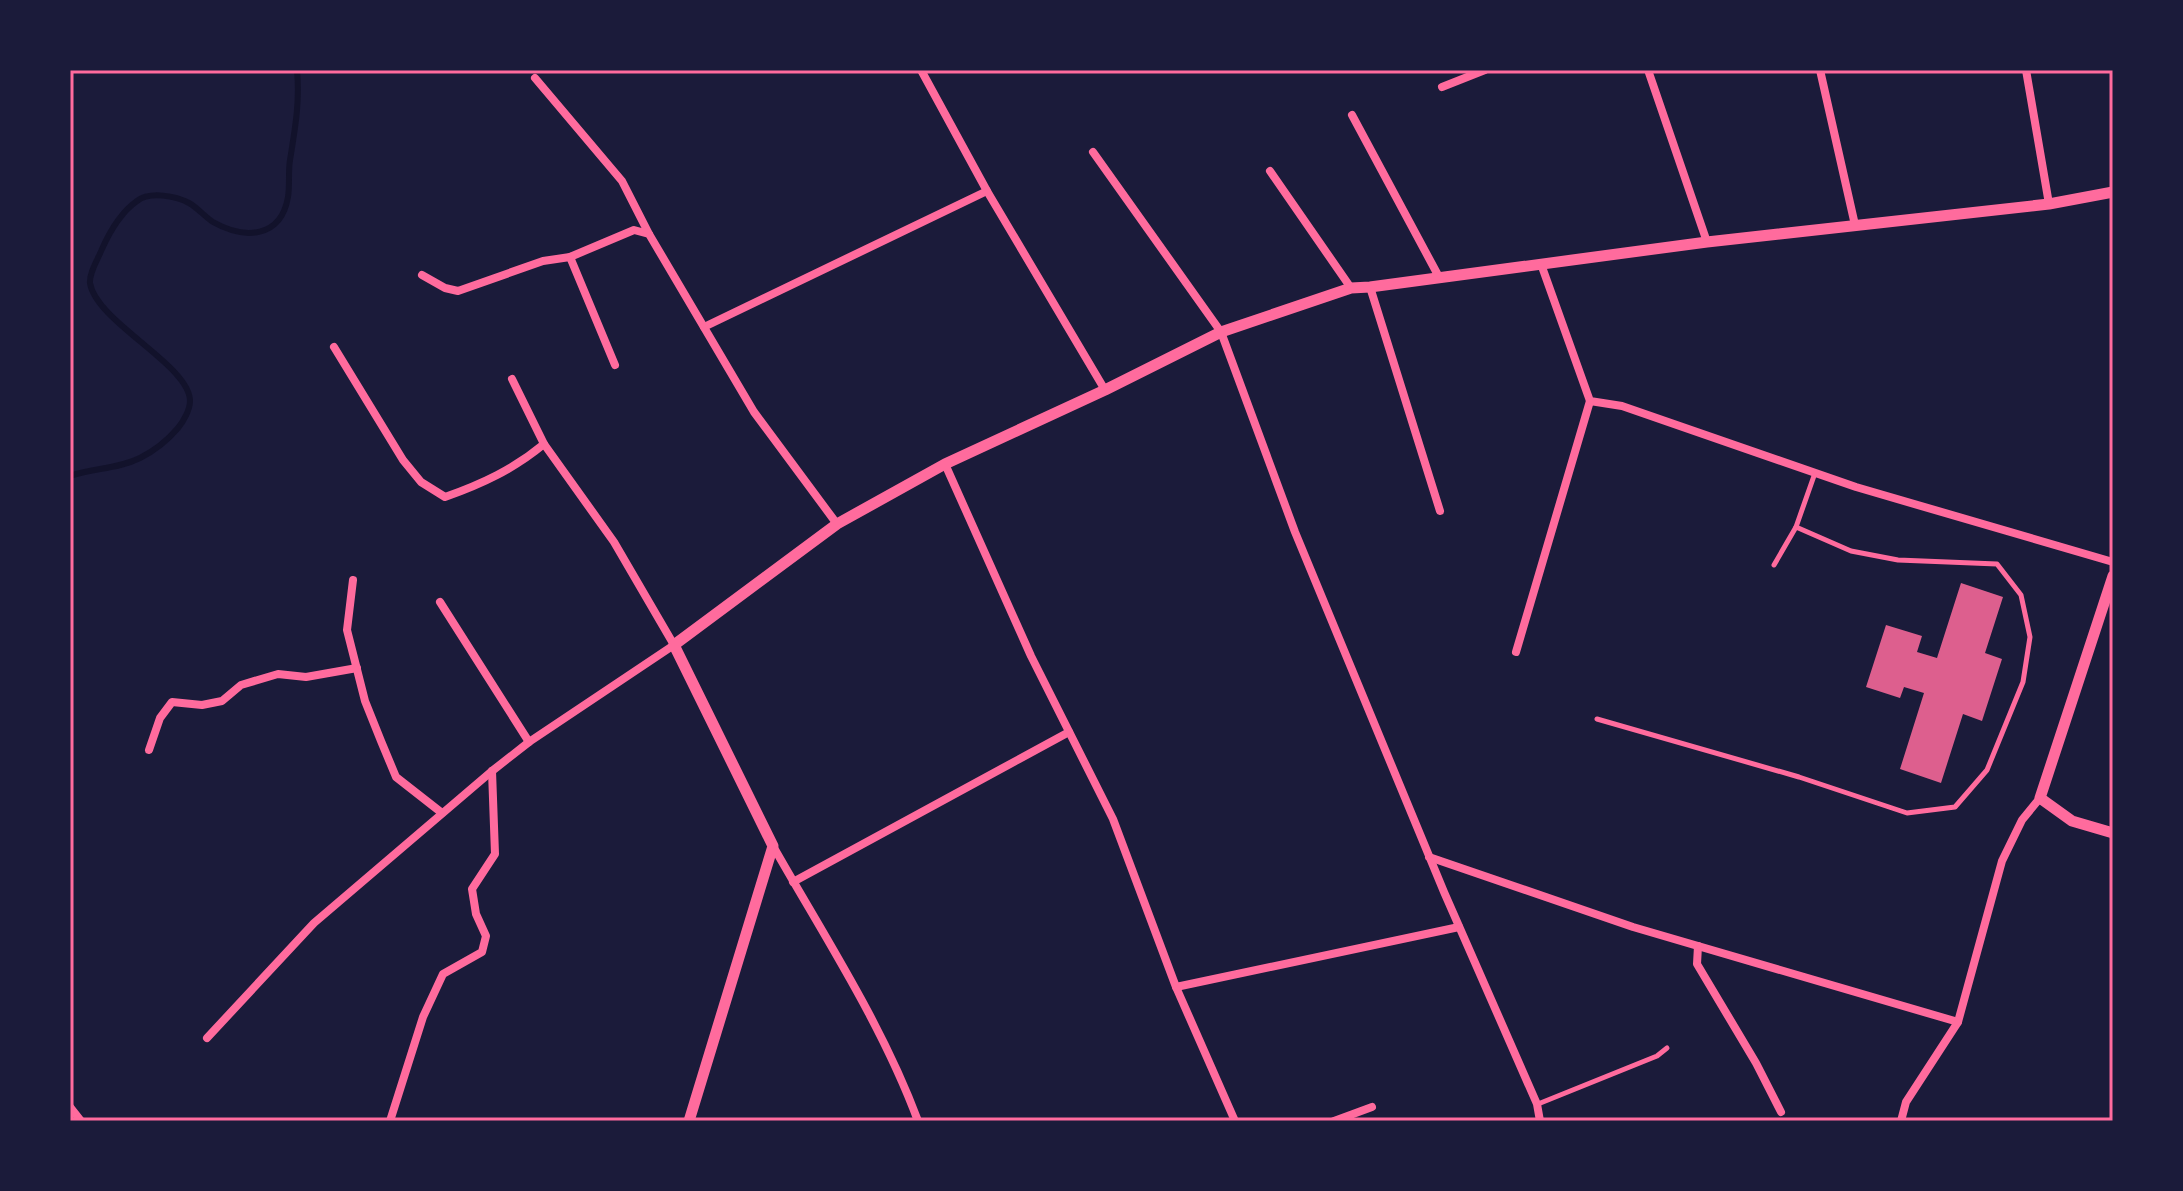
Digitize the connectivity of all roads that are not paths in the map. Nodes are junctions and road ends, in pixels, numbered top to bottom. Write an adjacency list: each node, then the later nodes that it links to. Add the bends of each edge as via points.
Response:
1 (921, 70): 11 (street)
2 (1485, 70): 7 (street)
3 (1648, 70): 16 (street)
4 (1820, 70): 14 (street)
5 (2026, 70): 13 (street)
6 (535, 78): 15 (street, via 622,181)
7 (1442, 87)
8 (1352, 115): 20 (street)
9 (1093, 152): 24 (street)
10 (1270, 171): 22 (street)
11 (987, 191): 23 (street); 28 (street)
12 (2113, 192): 13 (street)
13 (2049, 204): 14 (street)
14 (1855, 225): 16 (street)
15 (649, 234): 17 (street, via 634,230); 23 (street)
16 (1707, 242): 18 (street)
17 (570, 257): 19 (street, via 543,261 458,291); 26 (street)
18 (1541, 264): 20 (street); 29 (street)
19 (422, 275)
20 (1439, 277): 21 (street)
21 (1370, 287): 22 (street); 33 (street)
22 (1351, 288): 24 (street)
23 (704, 327): 34 (street, via 754,412)
24 (1221, 332): 28 (street); 53 (street, via 1295,532)
25 (334, 347): 30 (street, via 403,460 421,482 445,497 480,485)
26 (615, 365)
27 (512, 379): 30 (street)
28 (1105, 390): 31 (street)
29 (1590, 401): 32 (street, via 1622,406); 42 (street)
30 (544, 444): 41 (street, via 614,542)
31 (945, 464): 34 (street); 45 (street)
32 (1815, 473): 35 (lane); 36 (street)
33 (1440, 511)
34 (837, 524): 41 (street)
35 (1796, 527): 37 (lane); 44 (lane, via 1851,551 1882,557 1997,564 2021,595 2030,637 2023,682 1987,770 1955,807 1907,813)
36 (2113, 562)
37 (1774, 565)
38 (2113, 576): 49 (street)
39 (353, 580): 43 (street, via 347,630)
40 (440, 602): 46 (street)
41 (674, 645): 46 (street); 52 (street)
42 (1516, 652)
43 (357, 668): 47 (street, via 306,677 278,674 241,685 222,701 172,702); 50 (street, via 396,777)
44 (1597, 719)
45 (1069, 732): 54 (street); 57 (street, via 1113,819)
46 (529, 742): 48 (street)
47 (149, 750)
48 (492, 771): 50 (street); 66 (street, via 495,854 472,889 486,936 482,952 443,974 423,1017)
49 (2040, 798): 51 (street, via 2072,821); 58 (street, via 2022,820 2002,861)
50 (442, 813): 59 (street, via 314,923)
51 (2113, 833)
52 (773, 846): 54 (street); 67 (street)
53 (1429, 857): 55 (street); 56 (street)
54 (793, 882): 68 (street, via 861,999)
55 (1459, 927): 57 (street); 61 (street)
56 (1698, 946): 58 (street); 64 (street, via 1697,964)
57 (1176, 987): 69 (street)
58 (1958, 1022): 72 (street, via 1906,1102)
59 (207, 1038)
60 (1667, 1048): 61 (lane)
61 (1537, 1104): 71 (street)
62 (70, 1107): 65 (street)
63 (1372, 1107): 70 (street)
64 (1781, 1112)
65 (81, 1121)
66 (390, 1121)
67 (689, 1121)
68 (918, 1121)
69 (1235, 1121)
70 (1334, 1121)
71 (1540, 1121)
72 (1901, 1121)

